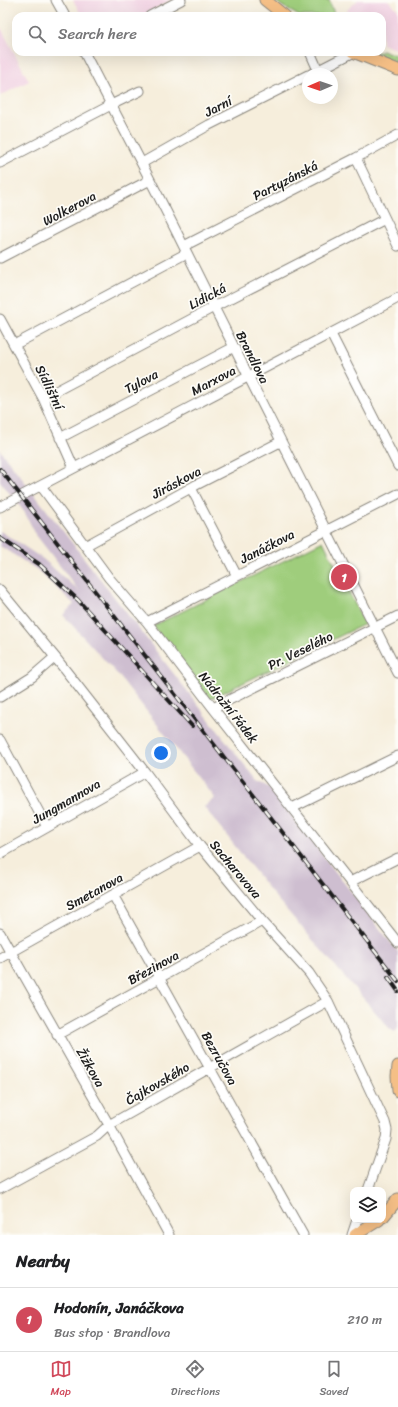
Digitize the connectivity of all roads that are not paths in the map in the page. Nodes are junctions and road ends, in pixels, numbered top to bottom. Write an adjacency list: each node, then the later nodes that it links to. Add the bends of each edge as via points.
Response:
1 (56, 0): 4 (street)
2 (181, 0): 5 (street)
3 (265, 0): 6 (main road)
4 (63, 12)
5 (158, 12)
6 (280, 12)
7 (87, 56): 16 (street, Brandlova)
8 (311, 56): 11 (street)
9 (346, 56): 12 (street)
10 (364, 56): 13 (main road)
11 (313, 68)
12 (322, 68)
13 (398, 70)
14 (302, 78): 20 (street, Jarní, via 209,125)
15 (140, 91): 16 (street)
16 (111, 105): 19 (street); 20 (street, Brandlova)
17 (398, 135): 18 (street, Partyzánská)
18 (356, 158): 22 (street); 24 (street, Partyzánská)
19 (0, 163)
20 (142, 164): 21 (street, Brandlova)
21 (150, 180): 24 (street, Brandlova); 25 (street, Wolkerova)
22 (385, 219): 23 (street); 27 (street, Lidická)
23 (398, 246)
24 (186, 249): 27 (street, Brandlova); 30 (street, Partyzánská)
25 (0, 258)
26 (398, 298): 29 (street, Marxova)
27 (214, 307): 31 (street, Brandlova); 33 (street, Lidická)
28 (0, 319): 30 (street, Sídlištní)
29 (331, 334): 32 (street, Marxova); 36 (street)
30 (14, 345): 33 (street, Sídlištní)
31 (234, 347): 32 (street, Brandlova); 34 (street, Tylova)
32 (249, 376): 35 (street, Brandlova); 37 (street, Marxova)
33 (43, 398): 34 (street, Sídlištní)
34 (60, 438): 37 (street, Sídlištní)
35 (280, 442): 39 (street, Jiráskova); 42 (street, Brandlova)
36 (398, 466)
37 (74, 468): 38 (street, Marxova)
38 (41, 486): 41 (street, Marxova); 43 (street, Nádražní řádek)
39 (192, 488): 43 (street, Jiráskova); 44 (street)
40 (398, 494): 42 (street, Janáčkova)
41 (1, 504)
42 (326, 531): 44 (street, Janáčkova); 48 (street, Brandlova)
43 (85, 546): 47 (street, Nádražní řádek)
44 (237, 576): 47 (street, Janáčkova)
45 (0, 590): 49 (street, Sacharovova)
46 (398, 616): 48 (street, Pr. Veselého)
47 (147, 622): 52 (street, Nádražní řádek)
48 (375, 628): 50 (street, Brandlova); 52 (street, Pr. Veselého)
49 (56, 657): 51 (street, via 32,677); 55 (street, Sacharovova)
50 (398, 673)
51 (0, 697)
52 (213, 708): 56 (street, Nádražní řádek)
53 (0, 740): 57 (street)
54 (398, 756): 56 (street)
55 (145, 772): 57 (street, Jungmannova); 58 (street, Sacharovova)
56 (292, 808): 61 (street, Nádražní řádek)
57 (47, 827): 59 (street, Jungmannova)
58 (200, 846): 62 (street, Smetanova); 63 (street, Sacharovova)
59 (0, 854)
60 (398, 858): 61 (street)
61 (350, 882): 65 (street, Nádražní řádek)
62 (113, 895): 66 (street, Smetanova); 68 (street, Bezručova)
63 (262, 921): 68 (street, Březinova); 69 (street, Sacharovova, via 309,972)
64 (0, 933): 66 (street, Žižkova)
65 (398, 943)
66 (10, 952): 67 (street, Smetanova); 70 (street, Žižkova)
67 (0, 958)
68 (160, 978): 70 (street, Březinova); 72 (street, Bezručova)
69 (328, 1001): 72 (street, Čajkovského); 75 (street, Sacharovova, via 387,1130)
70 (57, 1035): 74 (street, Žižkova)
71 (398, 1066): 73 (main road)
72 (210, 1067): 74 (street, Čajkovského); 82 (street, Bezručova)
73 (398, 1091)
74 (109, 1125): 76 (street, Čajkovského, via 97,1136); 81 (street, Žižkova)
75 (369, 1187)
76 (0, 1189)
77 (397, 1203): 78 (main road)
78 (386, 1214)
79 (356, 1223): 83 (street)
80 (375, 1223): 84 (main road)
81 (169, 1235)
82 (302, 1235)
83 (352, 1235)
84 (355, 1235)

